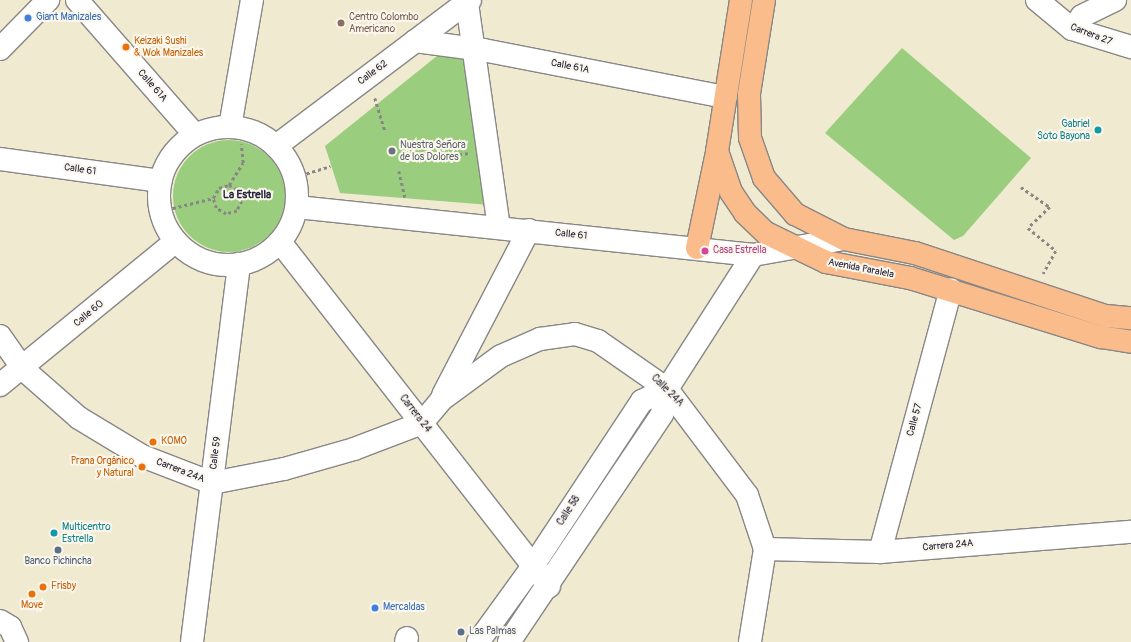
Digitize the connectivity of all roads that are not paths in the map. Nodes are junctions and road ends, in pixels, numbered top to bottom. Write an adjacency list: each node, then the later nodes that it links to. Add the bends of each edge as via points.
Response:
1 (48, 0): 12 (street)
2 (77, 0): 16 (street, Calle 61A)
3 (252, 0): 15 (street)
4 (741, 0): 14 (main road, Avenida Paralela)
5 (764, 0): 24 (main road, via 747,116 757,162 778,198 796,214)
6 (1037, 0): 9 (street, Carrera 27)
7 (1115, 0): 9 (street, via 1082,16)
8 (468, 1): 10 (street, Calle 62); 13 (street)
9 (1072, 30): 11 (street, Carrera 27)
10 (415, 41): 13 (street, Calle 61A); 17 (street, Calle 62)
11 (1131, 47)
12 (0, 48)
13 (473, 49): 14 (street, Calle 61A); 22 (street)
14 (726, 97): 18 (main road, Avenida Paralela)
15 (230, 127): 16 (street); 17 (street, via 247,130)
16 (195, 135): 20 (street, via 173,155)
17 (276, 146): 21 (street, via 295,177)
18 (717, 151): 27 (main road); 28 (main road, Avenida Paralela, via 731,192 745,213 766,233)
19 (0, 159): 20 (street, Calle 61)
20 (161, 181): 25 (street, via 161,212)
21 (297, 207): 22 (street, Calle 61); 26 (street)
22 (499, 228): 23 (street, Calle 61)
23 (529, 230): 27 (street, Calle 61); 33 (street)
24 (844, 239): 28 (street, Calle 61); 32 (main road, via 915,253 1106,316)
25 (176, 241): 30 (street, via 205,260); 37 (street, Calle 60)
26 (280, 242): 30 (street, via 261,256); 41 (street, Carrera 24)
27 (697, 248): 29 (street, Calle 61)
28 (792, 248): 29 (street, Calle 61); 31 (main road, Avenida Paralela, via 826,262)
29 (753, 255): 39 (street)
30 (239, 264): 42 (street, Calle 59)
31 (951, 289): 35 (main road, Avenida Paralela, via 1101,338); 45 (street, Calle 57)
32 (1131, 318)
33 (476, 331): 36 (street, via 483,350); 40 (street)
34 (0, 336): 37 (street, Carrera 24A)
35 (1131, 342)
36 (501, 356): 39 (street, Calle 24A, via 540,339 575,334 598,341); 40 (street, Calle 24A)
37 (23, 370): 38 (street, Calle 60); 42 (street, Carrera 24A, via 85,422 142,456)
38 (0, 385)
39 (667, 389): 44 (street, Calle 24A, via 747,496); 46 (street, Calle 58, via 642,401); 47 (street, via 662,414)
40 (441, 400): 41 (street, Calle 24A)
41 (422, 423): 42 (street, Carrera 24A, via 333,455); 46 (street, Carrera 24)
42 (212, 483): 50 (street, Calle 59)
43 (1131, 532): 45 (street, Carrera 24A)
44 (765, 549): 45 (street, Carrera 24A); 53 (street)
45 (880, 552)
46 (533, 566): 47 (street, Carrera 24); 51 (street, Calle 58)
47 (549, 586): 52 (street)
48 (0, 621): 49 (street, via 10,627)
49 (16, 642)
50 (192, 642)
51 (478, 642)
52 (509, 642)
53 (750, 642)

